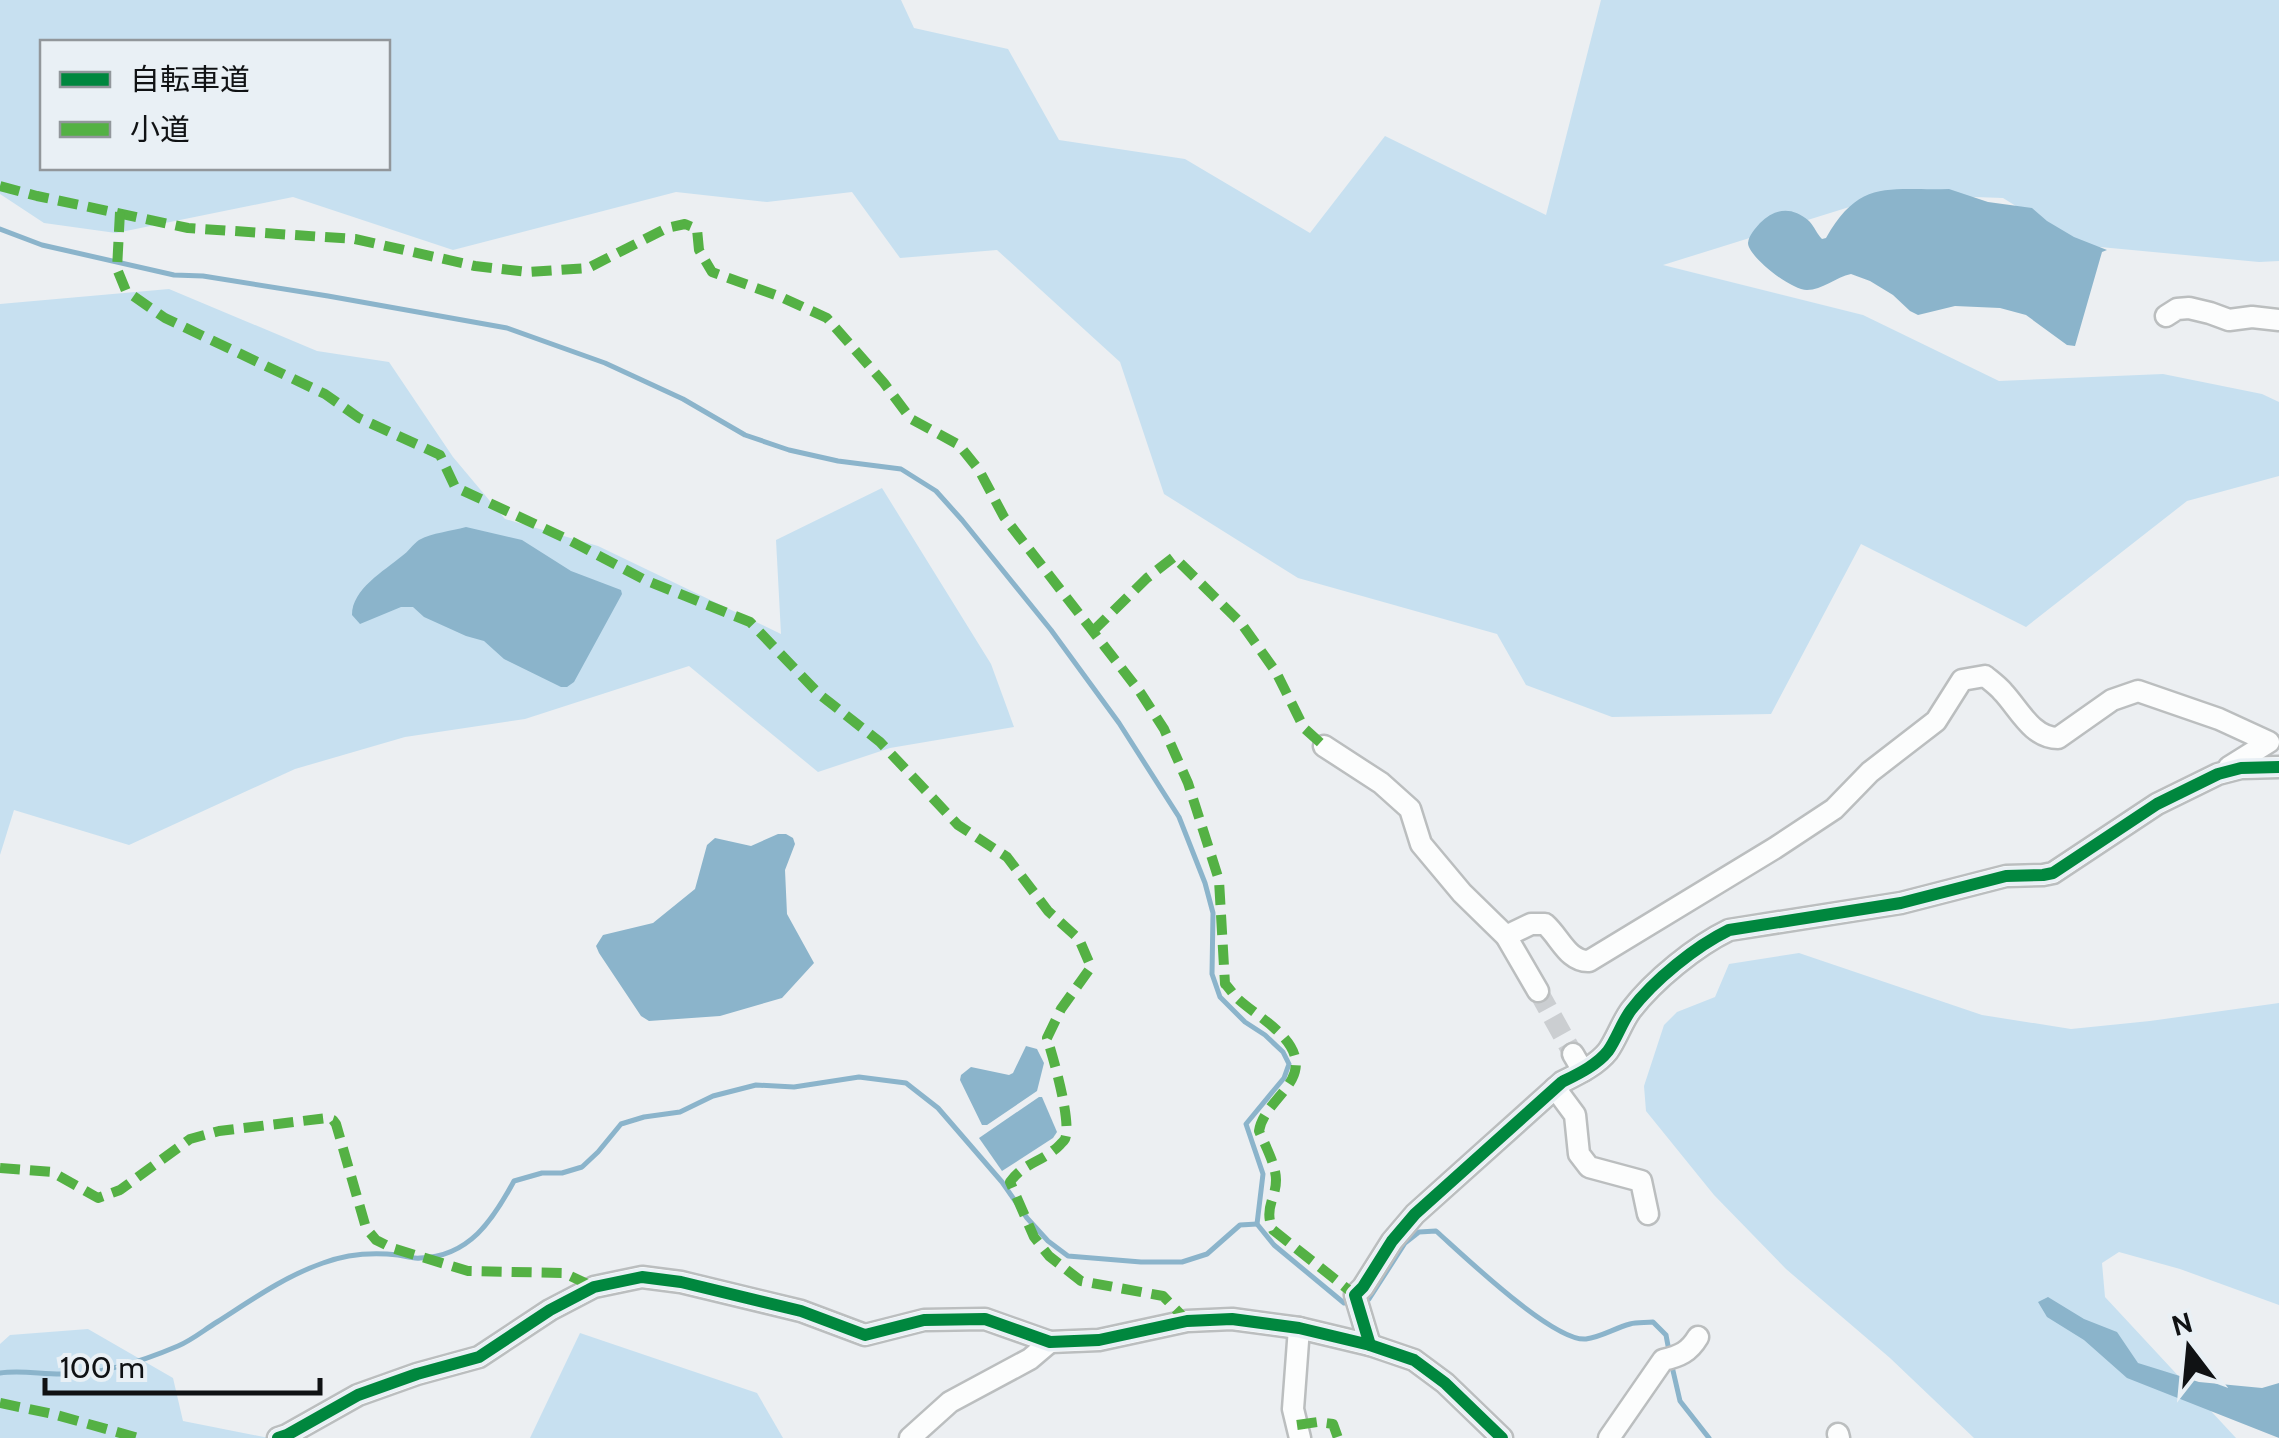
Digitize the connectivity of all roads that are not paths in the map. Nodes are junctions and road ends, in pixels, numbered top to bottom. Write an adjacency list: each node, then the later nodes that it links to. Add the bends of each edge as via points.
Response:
1 (2166, 316): 2 (street, via 2189,308 2228,320)
2 (2279, 320)
3 (1324, 746): 6 (street, via 1410,809 1430,856)
4 (2279, 767): 5 (street)
5 (2218, 774): 6 (street, via 2268,742 2138,690 2049,738 1985,676 1962,680 1936,722 1834,809 1589,962 1570,954 1545,924); 8 (street, via 2157,804 2053,873 2006,876 1901,903 1716,936 1647,992 1606,1054 1578,1063)
6 (1506, 936): 7 (street)
7 (1538, 992)
8 (1555, 1088): 9 (street, via 1575,1115 1579,1154 1589,1167 1640,1181); 13 (street, via 1392,1241 1355,1296)
9 (1648, 1214)
10 (1298, 1328): 12 (street, via 1187,1321 1099,1340); 13 (street); 16 (street, via 1293,1409)
11 (1698, 1336): 18 (street, via 1683,1355 1663,1360)
12 (1050, 1342): 14 (street, via 984,1320 924,1320 866,1334 801,1312 642,1277 594,1287 479,1357 358,1395); 15 (street, via 950,1402)
13 (1370, 1345): 17 (street, via 1414,1360)
14 (278, 1438)
15 (910, 1438)
16 (1300, 1438)
17 (1502, 1438)
18 (1609, 1438)

